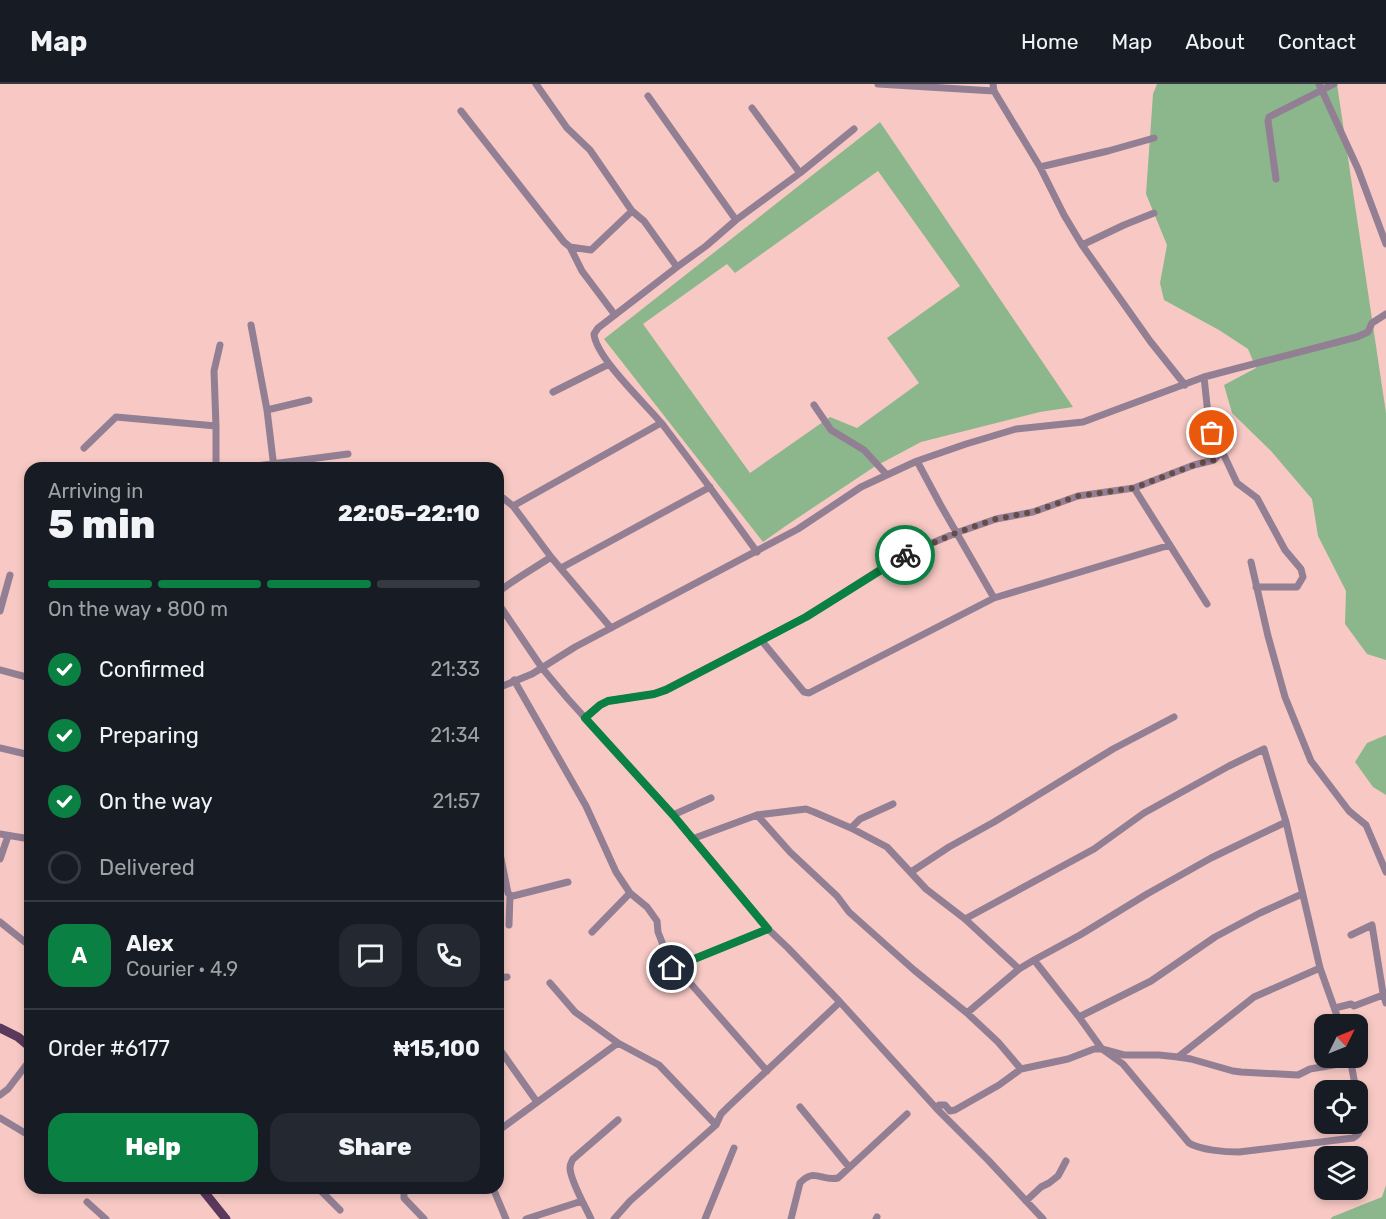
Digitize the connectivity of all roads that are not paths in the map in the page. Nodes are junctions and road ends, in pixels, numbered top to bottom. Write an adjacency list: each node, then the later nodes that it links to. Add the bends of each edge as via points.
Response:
1 (536, 84): 14 (street, via 567,128 590,150)
2 (878, 84): 4 (street)
3 (1334, 84): 5 (street)
4 (994, 87): 11 (street)
5 (1321, 87): 13 (street, via 1269,117); 17 (street)
6 (648, 96): 16 (street)
7 (752, 108): 12 (street)
8 (462, 111): 19 (street)
9 (854, 129): 12 (street)
10 (1154, 138): 11 (street)
11 (1040, 167): 18 (street)
12 (800, 173): 16 (street)
13 (1276, 179)
14 (632, 211): 19 (street, via 591,250); 20 (street, via 644,221)
15 (1154, 213): 18 (street)
16 (736, 220): 20 (street)
17 (1386, 244)
18 (1082, 245): 27 (street)
19 (570, 247): 22 (street, via 582,272)
20 (677, 267): 22 (street)
21 (1386, 314): 26 (street, via 1362,335)
22 (615, 315): 25 (street, via 594,334)
23 (251, 325): 31 (street)
24 (220, 345): 33 (street, via 214,371)
25 (609, 364): 28 (street); 32 (street)
26 (1208, 376): 27 (street); 35 (street, via 1209,424)
27 (1185, 385): 37 (street, via 1083,422 1016,429)
28 (553, 392)
29 (309, 400): 31 (street)
30 (814, 405): 41 (street, via 831,430 864,450)
31 (267, 410): 39 (street)
32 (661, 423): 42 (street); 45 (street)
33 (216, 426): 34 (street, via 116,417); 38 (street)
34 (84, 448)
35 (1222, 451): 43 (street, via 1214,460); 53 (street, via 1237,483 1257,498 1285,550 1301,569 1303,578 1297,587)
36 (348, 454): 40 (street)
37 (917, 461): 41 (street); 46 (street)
38 (216, 462)
39 (274, 462)
40 (299, 462)
41 (886, 474): 48 (street)
42 (710, 488): 48 (street); 51 (street)
43 (1134, 488): 46 (street, via 1078,496 1039,511 996,519); 47 (street)
44 (504, 499): 45 (street)
45 (513, 506): 49 (street)
46 (956, 533): 55 (street); 60 (street, via 901,556 806,617)
47 (1170, 545): 55 (street); 56 (street)
48 (757, 552): 59 (street)
49 (551, 557): 51 (street); 54 (street)
50 (1251, 562): 53 (street)
51 (561, 568): 59 (street)
52 (10, 575): 57 (street)
53 (1256, 586): 81 (street, via 1285,697 1311,761 1349,811 1366,825)
54 (504, 587)
55 (994, 598): 60 (street, via 809,693)
56 (1207, 604)
57 (0, 611)
58 (504, 612): 61 (street)
59 (611, 628): 61 (street)
60 (760, 640): 67 (street, via 666,690 608,701)
61 (542, 668): 64 (street); 67 (street)
62 (0, 670): 63 (street)
63 (24, 676)
64 (514, 680): 65 (street); 84 (street)
65 (504, 685)
66 (1174, 717): 80 (street, via 1113,749)
67 (585, 718): 72 (street)
68 (0, 748): 69 (street)
69 (24, 753)
70 (711, 798): 72 (street)
71 (893, 804): 75 (street, via 860,819)
72 (673, 815): 78 (street)
73 (757, 816): 75 (street, via 806,809); 78 (street); 104 (street, via 849,912)
74 (1286, 822): 85 (street); 87 (street, via 1264,749 1144,813 1094,849); 94 (street, via 1211,858)
75 (852, 828): 80 (street, via 887,847)
76 (4, 835): 77 (street); 79 (street)
77 (24, 838)
78 (692, 839): 90 (street)
79 (0, 859)
80 (911, 872): 87 (street)
81 (1386, 872)
82 (568, 882): 86 (street)
83 (504, 886): 86 (street)
84 (630, 893): 91 (street); 95 (street, via 657,921)
85 (1302, 894): 96 (street); 106 (street, via 1260,913 1151,981)
86 (510, 896): 89 (street)
87 (965, 919): 97 (street)
88 (0, 922): 93 (street)
89 (509, 926)
90 (768, 929): 95 (street); 102 (street)
91 (592, 932)
92 (1351, 935): 101 (street, via 1372,925)
93 (24, 942)
94 (1034, 960): 97 (street); 106 (street)
95 (672, 968): 116 (street, via 691,984)
96 (1320, 968): 103 (street); 112 (street, via 1254,997)
97 (1019, 969): 104 (street)
98 (504, 977): 99 (street)
99 (507, 977)
100 (550, 983): 109 (street, via 575,1012)
101 (1385, 999): 103 (street)
102 (840, 1002): 116 (street); 121 (street)
103 (1335, 1008): 105 (street)
104 (967, 1013): 115 (street)
105 (1337, 1014)
106 (1079, 1017): 110 (street)
107 (0, 1028): 108 (main road)
108 (24, 1042)
109 (618, 1043): 119 (street); 125 (street, via 659,1065)
110 (1102, 1048): 112 (street, via 1124,1055); 115 (street); 128 (street, via 1123,1064 1194,1147 1239,1152 1353,1138)
111 (504, 1055): 119 (street)
112 (1178, 1057): 114 (street, via 1233,1071 1298,1075)
113 (24, 1066): 117 (street)
114 (1314, 1068)
115 (1021, 1069): 121 (street, via 956,1110 950,1111 945,1105)
116 (767, 1071): 125 (street, via 721,1114)
117 (4, 1088): 118 (street)
118 (0, 1095)
119 (537, 1102): 126 (street)
120 (800, 1107): 131 (street)
121 (937, 1109): 137 (street)
122 (907, 1114): 131 (street)
123 (0, 1118): 127 (street)
124 (618, 1120): 136 (street, via 570,1165)
125 (716, 1125): 146 (street)
126 (504, 1127)
127 (24, 1132)
128 (1359, 1134)
129 (734, 1148): 147 (street)
130 (1066, 1161): 137 (street, via 1058,1176)
131 (849, 1167): 148 (street, via 830,1180 814,1175 804,1178)
132 (206, 1194): 141 (main road)
133 (324, 1194): 139 (street)
134 (404, 1194): 142 (street)
135 (496, 1194): 143 (street)
136 (582, 1200): 144 (street); 145 (street)
137 (1026, 1201): 149 (street)
138 (87, 1202): 140 (street)
139 (340, 1210)
140 (106, 1219)
141 (226, 1219)
142 (424, 1219)
143 (506, 1219)
144 (526, 1219)
145 (591, 1219)
146 (614, 1219)
147 (705, 1219)
148 (791, 1219)
149 (1043, 1219)

